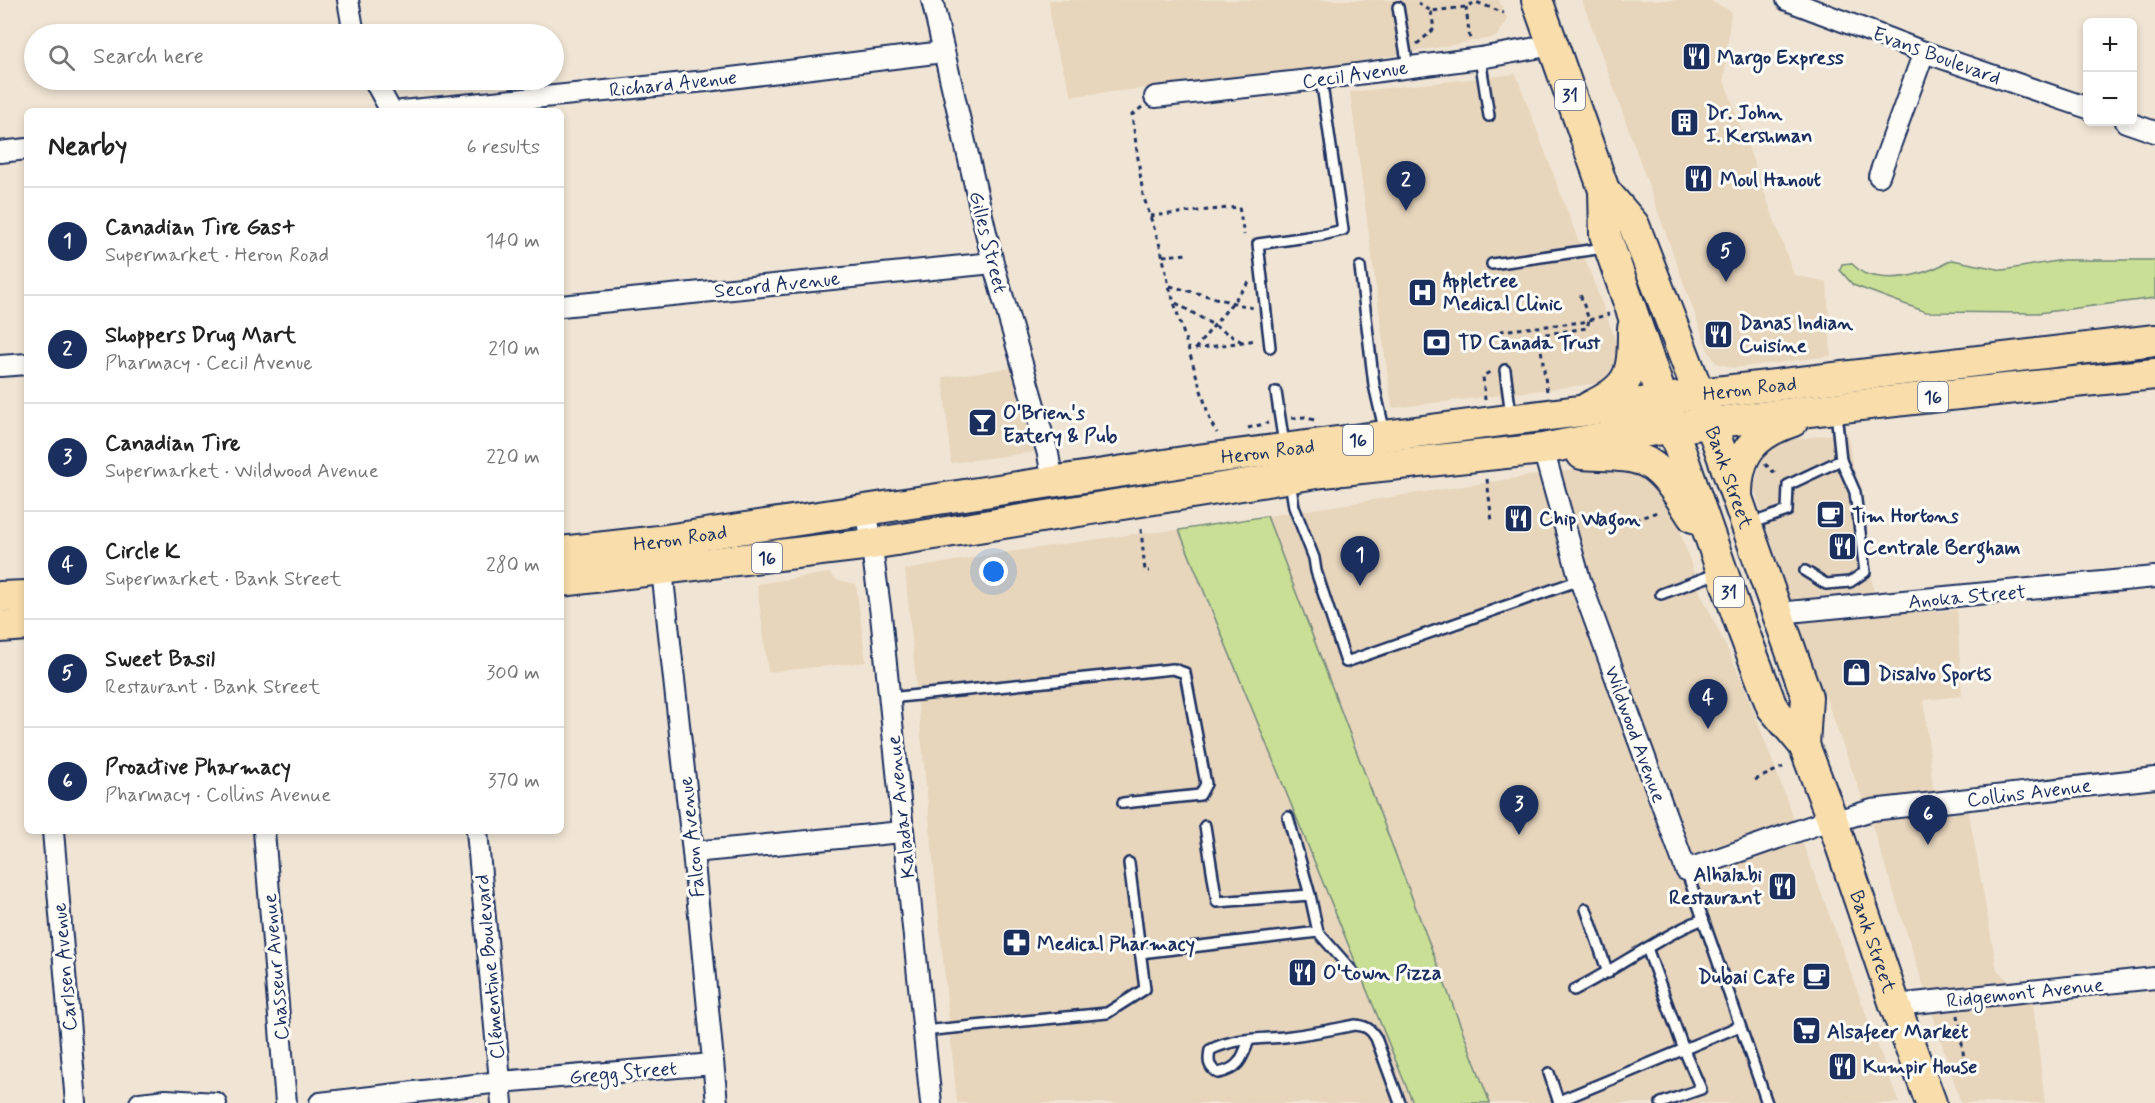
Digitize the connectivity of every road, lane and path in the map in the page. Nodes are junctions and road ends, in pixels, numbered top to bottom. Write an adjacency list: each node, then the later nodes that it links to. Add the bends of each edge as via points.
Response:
1 (348, 0): 11 (street)
2 (932, 0): 14 (street, Gilles Street)
3 (1537, 0): 12 (main road, Bank Street / 31)
4 (1787, 0): 15 (street, Evans Boulevard)
5 (1476, 1): 8 (path); 10 (path)
6 (1418, 3): 9 (path)
7 (1398, 7): 16 (lane)
8 (1466, 7): 9 (path); 13 (path)
9 (1431, 11): 16 (path, via 1434,29)
10 (1504, 14)
11 (352, 24)
12 (1553, 45): 13 (street, Cecil Avenue); 29 (main road, Bank Street / 31)
13 (1475, 51): 16 (street, Cecil Avenue); 23 (lane)
14 (943, 52): 22 (street, Richard Avenue); 35 (street, Gilles Street)
15 (1923, 52): 20 (street, Evans Boulevard); 28 (street)
16 (1407, 60): 17 (street, Cecil Avenue)
17 (1320, 79): 19 (street, Cecil Avenue); 54 (lane, via 1342,230 1258,244)
18 (379, 90): 21 (street)
19 (1155, 97): 30 (path, via 1132,115 1140,185)
20 (2083, 106)
21 (389, 108)
22 (432, 108)
23 (1489, 116)
24 (2137, 126): 25 (street)
25 (2155, 132)
26 (24, 149): 27 (street)
27 (0, 152)
28 (1879, 176)
29 (1604, 190): 32 (main road, Bank Street / 31, via 1605,234); 62 (main road, Bank Street / 31, via 1634,225)
30 (1150, 216): 31 (path, via 1239,207); 34 (path)
31 (1244, 235)
32 (1610, 248): 36 (lane); 45 (main road, Bank Street / 31)
33 (1187, 254): 34 (path)
34 (1162, 256): 39 (path)
35 (993, 263): 43 (street, Secord Avenue); 81 (street, Gilles Street)
36 (1492, 264)
37 (1360, 267): 75 (lane, via 1374,385)
38 (1251, 280): 42 (path)
39 (1169, 286): 41 (path); 42 (path)
40 (1578, 291): 46 (path)
41 (1175, 303): 47 (path); 56 (path)
42 (1232, 303): 44 (path); 47 (path)
43 (564, 306)
44 (1255, 309)
45 (1621, 314): 46 (path); 63 (main road, Bank Street / 31); 66 (main road, via 1632,363 1625,382 1614,394)
46 (1589, 320): 48 (path); 50 (path, via 1587,328)
47 (1214, 326): 53 (path); 55 (path)
48 (1538, 328): 49 (path); 50 (path)
49 (1500, 331)
50 (1539, 335): 64 (path)
51 (1259, 340): 53 (path)
52 (2155, 340): 62 (main road, Heron Road / 16)
53 (1242, 342): 55 (path)
54 (1270, 346)
55 (1195, 349): 56 (path)
56 (1189, 350): 74 (path)
57 (24, 364): 58 (street)
58 (0, 366)
59 (1501, 369): 67 (lane); 67 (path, via 1484,376)
60 (2155, 374): 65 (main road, Heron Road / 16)
61 (1276, 392): 78 (lane)
62 (1699, 394): 63 (main road, Heron Road / 16); 71 (main road, Bank Street / 31)
63 (1664, 400): 66 (main road, Heron Road / 16); 73 (main road, Bank Street / 31)
64 (1548, 401)
65 (1835, 408): 71 (main road, Heron Road / 16); 77 (lane); 85 (main road, via 1787,423 1756,440 1737,476)
66 (1580, 411): 67 (main road, Heron Road / 16)
67 (1499, 414): 75 (main road, Heron Road / 16)
68 (1288, 419): 69 (path, via 1305,417)
69 (1318, 421)
70 (1269, 422): 72 (path)
71 (1710, 423): 73 (main road, Heron Road / 16); 85 (main road, Bank Street / 31)
72 (1250, 428)
73 (1672, 429): 76 (main road, Heron Road / 16); 91 (main road, Bank Street / 31)
74 (1217, 433)
75 (1385, 436): 78 (main road, Heron Road / 16)
76 (1543, 449): 78 (main road, Heron Road / 16); 91 (main road, via 1647,463 1676,491); 96 (street, Wildwood Avenue)
77 (1841, 460): 82 (lane); 94 (lane, via 1855,492 1865,572 1850,582 1826,585)
78 (1288, 463): 81 (main road, Heron Road / 16, via 1197,460); 89 (main road, Heron Road / 16); 96 (lane, via 1294,507 1346,662)
79 (1764, 464): 82 (path)
80 (1487, 477): 87 (path)
81 (1053, 483): 84 (main road, Heron Road / 16)
82 (1788, 485): 85 (lane, via 1786,511)
83 (1664, 510): 86 (path)
84 (867, 511): 89 (street, Kaladar Avenue); 90 (main road, Heron Road / 16)
85 (1742, 511): 101 (main road, Bank Street / 31)
86 (1635, 520)
87 (1492, 522)
88 (1141, 529): 93 (path, via 1145,571)
89 (871, 544): 92 (main road, Heron Road / 16); 104 (street, Kaladar Avenue)
90 (564, 552)
91 (1718, 560): 98 (lane); 105 (main road, Bank Street / 31, via 1772,706)
92 (662, 570): 97 (main road, Heron Road / 16); 117 (street, Falcon Avenue)
93 (1149, 571)
94 (1805, 571)
95 (2155, 577): 101 (street, Anoka Street)
96 (1580, 580): 119 (street, Wildwood Avenue)
97 (564, 581)
98 (1661, 594)
99 (24, 596): 100 (main road)
100 (0, 597)
101 (1778, 613): 105 (main road, Bank Street / 31, via 1807,697)
102 (24, 625): 103 (main road)
103 (0, 627)
104 (889, 698): 109 (lane, via 1173,669 1185,673 1206,784 1200,795); 113 (street, Kaladar Avenue)
105 (1804, 745): 111 (main road, Bank Street / 31)
106 (1783, 767): 108 (path)
107 (2155, 778): 111 (street, Collins Avenue, via 1872,810)
108 (1755, 780)
109 (1123, 802)
110 (1288, 817): 120 (lane)
111 (1832, 821): 119 (street); 131 (main road, Bank Street / 31)
112 (1205, 826): 120 (lane, via 1217,902)
113 (902, 832): 117 (street); 133 (street, Kaladar Avenue)
114 (53, 834): 143 (street, Carlsen Avenue)
115 (264, 834): 146 (street, Chasseur Avenue)
116 (477, 834): 141 (street, Clémentine Boulevard)
117 (693, 852): 138 (street, Falcon Avenue)
118 (1129, 863): 125 (lane)
119 (1686, 870): 122 (lane)
120 (1310, 894): 123 (lane)
121 (1586, 909): 127 (lane)
122 (1703, 919): 124 (lane); 132 (lane)
123 (1318, 932): 125 (lane); 126 (lane)
124 (1647, 948): 127 (lane); 137 (lane)
125 (1140, 953): 133 (lane, via 1145,989 1107,1013)
126 (1354, 973)
127 (1608, 973): 129 (lane)
128 (2155, 978): 130 (street, Ridgemont Avenue)
129 (1574, 990)
130 (1955, 999): 131 (street, Ridgemont Avenue); 134 (path)
131 (1895, 1005): 154 (main road, Bank Street / 31)
132 (1740, 1026): 137 (lane); 153 (lane)
133 (923, 1031): 150 (street, Kaladar Avenue)
134 (1960, 1035): 135 (path); 139 (path)
135 (1941, 1037)
136 (1249, 1040): 136 (lane, via 1210,1050 1211,1068 1218,1073 1228,1071 1241,1061); 151 (lane, via 1364,1026 1376,1038)
137 (1684, 1050): 142 (lane); 152 (lane, via 1701,1089)
138 (712, 1064): 141 (street, Gregg Street); 149 (street, Falcon Avenue)
139 (1965, 1066)
140 (1549, 1073): 142 (lane)
141 (500, 1083): 147 (street, Gregg Street); 148 (street, Clémentine Boulevard)
142 (1559, 1102)
143 (76, 1103)
144 (140, 1103): 145 (street)
145 (216, 1103)
146 (286, 1103)
147 (320, 1103)
148 (502, 1103)
149 (717, 1103)
150 (931, 1103)
151 (1400, 1103)
152 (1661, 1103)
153 (1767, 1103)
154 (1931, 1103)

